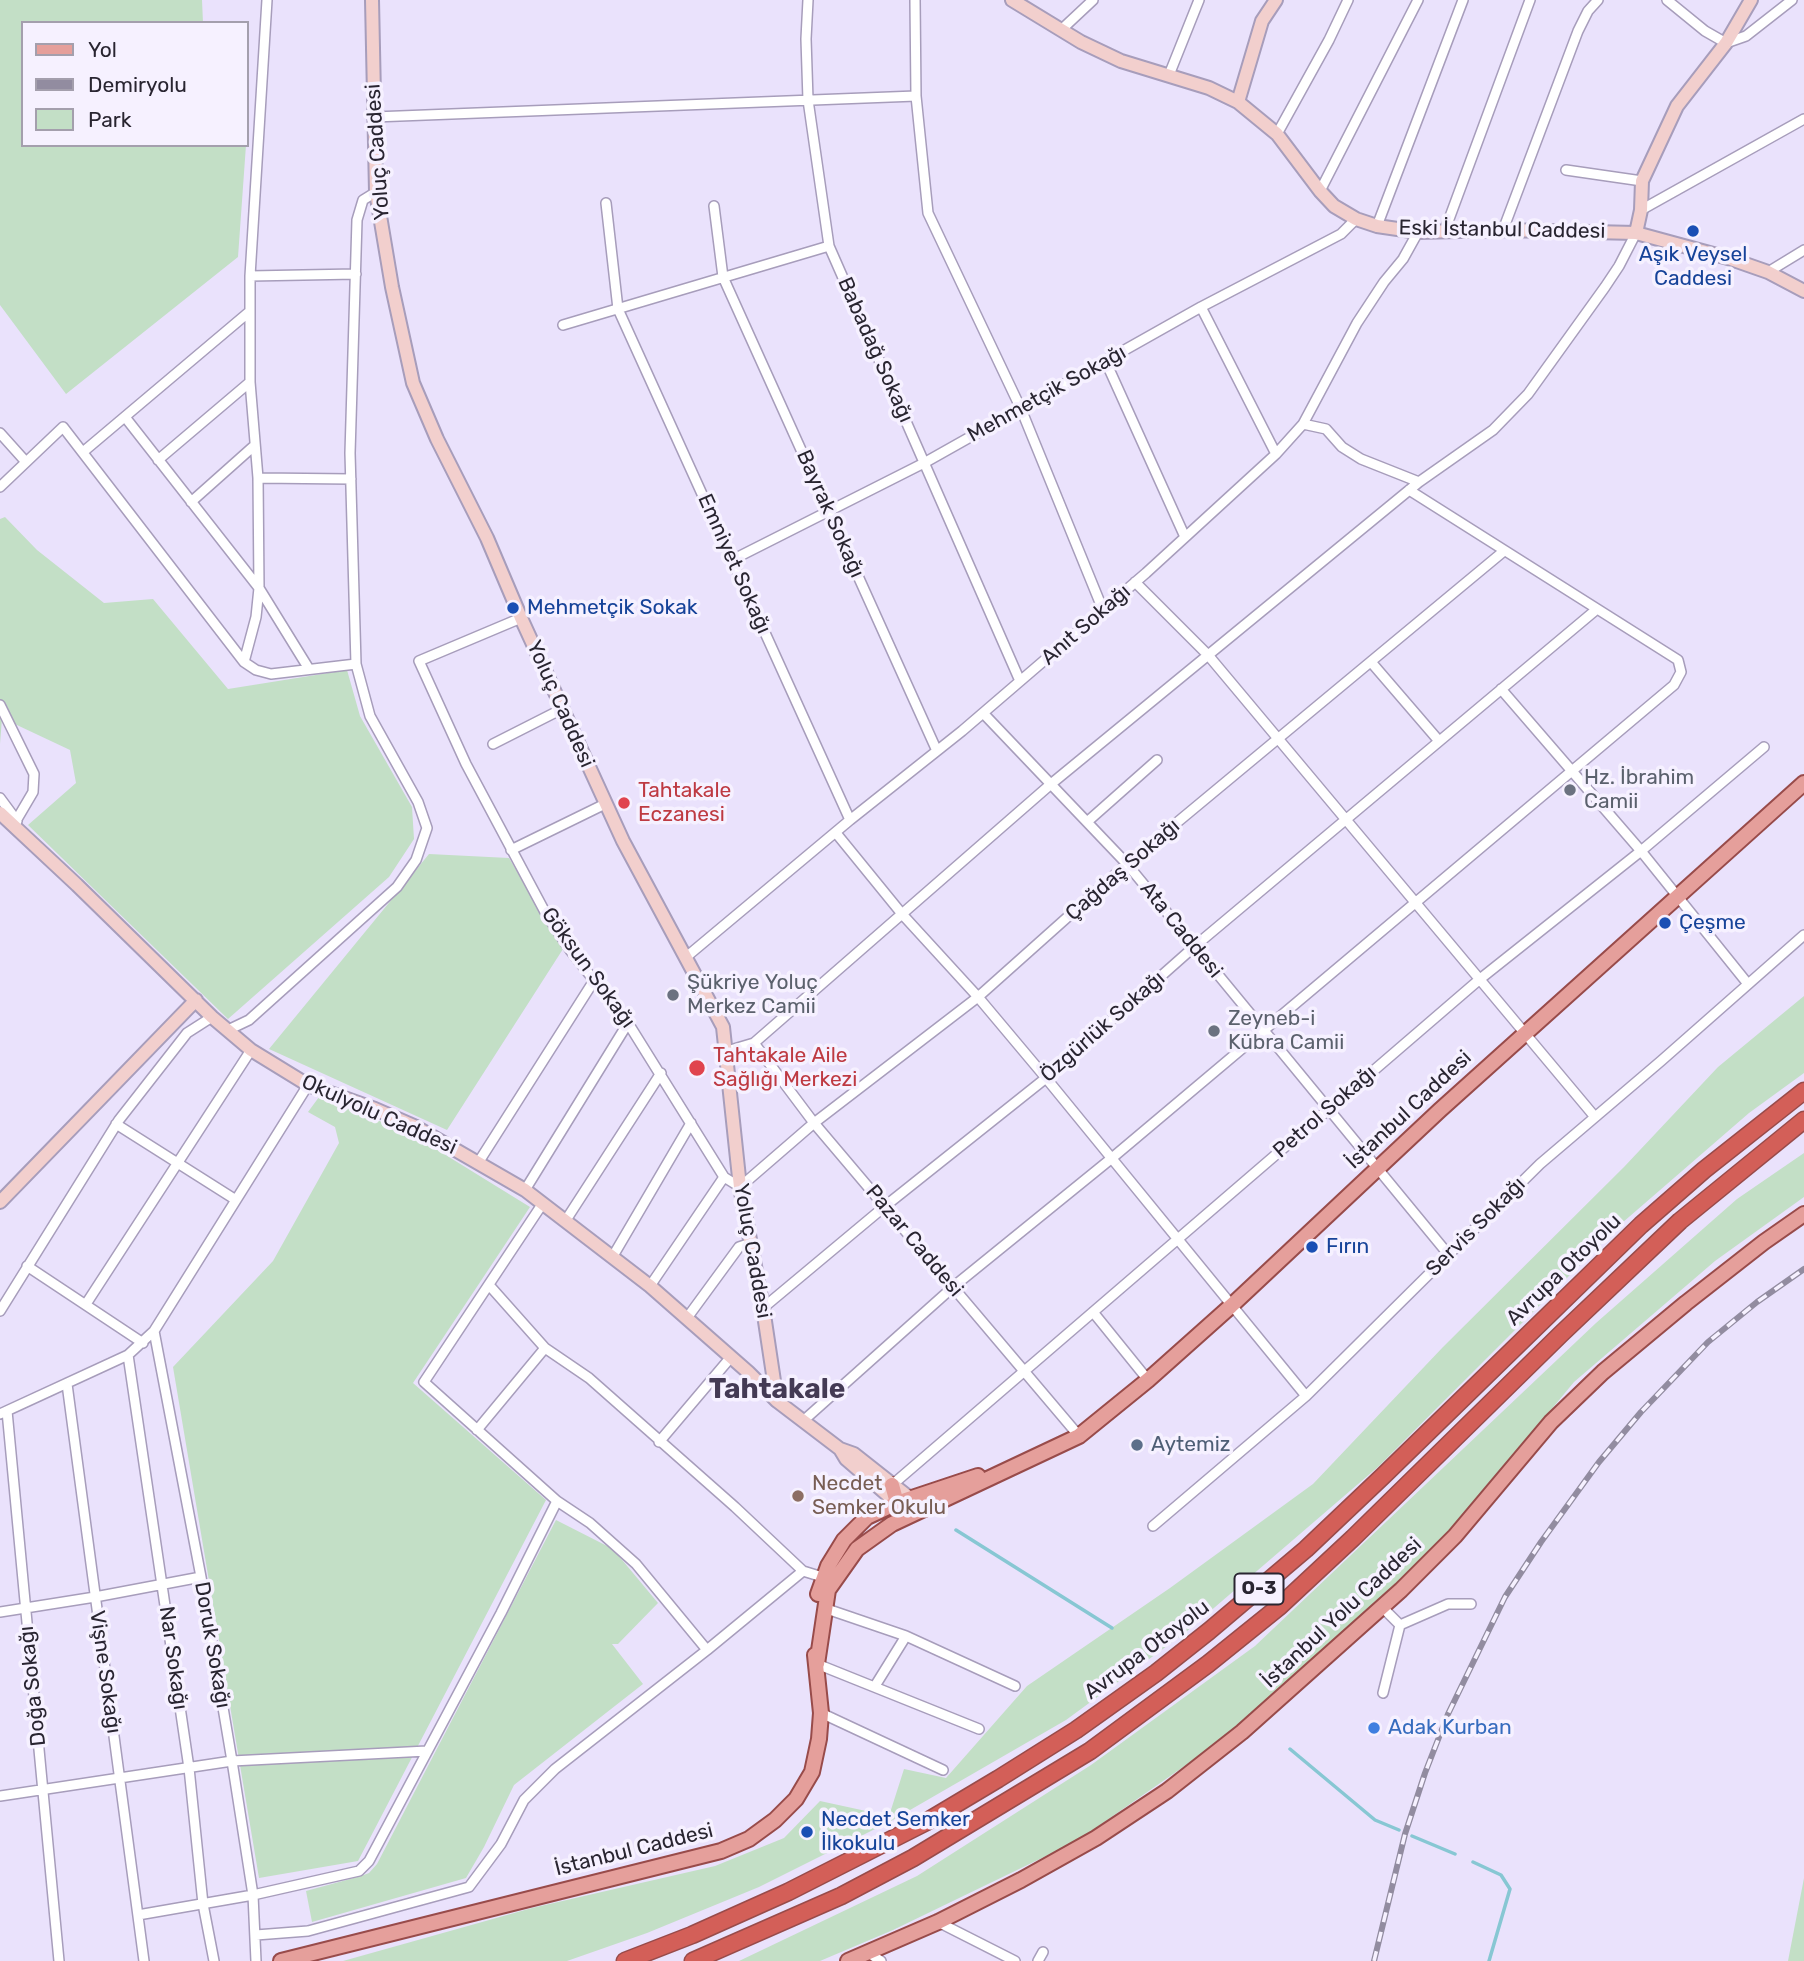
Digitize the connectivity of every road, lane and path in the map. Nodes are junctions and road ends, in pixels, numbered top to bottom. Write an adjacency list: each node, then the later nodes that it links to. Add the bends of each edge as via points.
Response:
1 (267, 0): 43 (street)
2 (372, 0): 23 (street, Yoluç Caddesi)
3 (808, 0): 21 (street, Babadağ Sokağı)
4 (915, 0): 20 (street)
5 (1012, 0): 17 (street, Eski İstanbul Caddesi)
6 (1093, 0): 17 (street)
7 (1199, 0): 19 (street)
8 (1276, 0): 22 (street, via 1262,21)
9 (1348, 0): 25 (street)
10 (1418, 0): 28 (street)
11 (1463, 0): 34 (street)
12 (1530, 0): 35 (street)
13 (1598, 0): 36 (street, via 1578,31)
14 (1667, 0): 18 (street)
15 (1751, 0): 18 (street)
16 (1793, 0): 18 (street, via 1745,36)
17 (1060, 30): 19 (street, Eski İstanbul Caddesi, via 1121,61)
18 (1726, 43): 27 (street, via 1677,106)
19 (1168, 75): 22 (street, Eski İstanbul Caddesi)
20 (916, 96): 21 (street); 52 (street, via 928,213)
21 (808, 100): 23 (street); 39 (street, Babadağ Sokağı)
22 (1238, 102): 25 (street, Eski İstanbul Caddesi)
23 (374, 117): 29 (street, Yoluç Caddesi)
24 (1804, 119): 32 (street)
25 (1277, 134): 28 (street, Eski İstanbul Caddesi)
26 (1566, 170): 27 (street)
27 (1642, 181): 32 (street)
28 (1320, 191): 33 (street, Eski İstanbul Caddesi)
29 (376, 192): 42 (street, via 363,200 357,220); 76 (street, Yoluç Caddesi, via 413,383)
30 (606, 203): 47 (street, Emniyet Sokağı)
31 (714, 206): 44 (street, Bayrak Sokağı)
32 (1642, 210): 38 (street)
33 (1356, 219): 34 (street, Eski İstanbul Caddesi); 46 (street, Mehmetçik Sokağı, via 1341,234)
34 (1377, 226): 37 (street, Eski İstanbul Caddesi)
35 (1445, 230): 36 (street, Eski İstanbul Caddesi); 37 (street, Eski İstanbul Caddesi)
36 (1503, 230): 38 (street, Eski İstanbul Caddesi)
37 (1418, 232): 54 (street, Anıt Sokağı, via 1357,323)
38 (1636, 233): 41 (street, Eski İstanbul Caddesi); 64 (street, via 1619,267 1528,394 1493,430)
39 (829, 246): 44 (street); 61 (street, Babadağ Sokağı)
40 (1804, 250): 41 (street)
41 (1768, 272): 45 (street, Eski İstanbul Caddesi)
42 (356, 274): 43 (street); 63 (street)
43 (250, 276): 48 (street)
44 (723, 277): 47 (street); 68 (street, Bayrak Sokağı)
45 (1804, 291)
46 (1200, 307): 50 (street, Mehmetçik Sokağı); 58 (street)
47 (618, 309): 49 (street); 71 (street, Emniyet Sokağı)
48 (249, 312): 51 (street); 53 (street)
49 (563, 325)
50 (1105, 360): 52 (street, Mehmetçik Sokağı); 69 (street)
51 (250, 382): 56 (street); 59 (street)
52 (1021, 409): 61 (street, Mehmetçik Sokağı); 75 (street)
53 (125, 417): 57 (street); 59 (street)
54 (1303, 424): 58 (street, Anıt Sokağı); 64 (street, via 1326,429 1342,447 1361,458)
55 (0, 433): 60 (street)
56 (256, 445): 62 (street); 67 (street)
57 (83, 452): 60 (street, via 63,427); 78 (street)
58 (1276, 454): 69 (street, Anıt Sokağı)
59 (158, 460): 67 (street)
60 (26, 462): 65 (street)
61 (924, 463): 68 (street, Mehmetçik Sokağı); 82 (street, Babadağ Sokağı)
62 (258, 478): 63 (street); 73 (street)
63 (351, 479): 80 (street)
64 (1419, 482): 66 (street)
65 (0, 487)
66 (1409, 490): 70 (street); 77 (street)
67 (191, 502): 73 (street)
68 (829, 511): 71 (street, Mehmetçik Sokağı); 91 (street, Bayrak Sokağı)
69 (1185, 537): 72 (street, Anıt Sokağı)
70 (1504, 551): 74 (street); 79 (street, Çağdaş Sokağı)
71 (732, 561): 100 (street, Emniyet Sokağı)
72 (1135, 582): 75 (street, Anıt Sokağı); 77 (street)
73 (259, 588): 78 (street); 81 (street)
74 (1597, 609): 83 (street, Özgürlük Sokağı); 93 (street, via 1678,660 1681,673 1674,685)
75 (1103, 610): 82 (street, Anıt Sokağı)
76 (521, 618): 85 (street, Yoluç Caddesi); 104 (street, Göksun Sokağı, via 419,661)
77 (1209, 655): 87 (street); 95 (street)
78 (244, 662): 81 (street, via 271,674)
79 (1371, 662): 87 (street, Çağdaş Sokağı); 88 (street)
80 (356, 664): 81 (street); 121 (street, via 370,716 418,802 427,828 421,847 397,887 249,1020)
81 (309, 669)
82 (1020, 681): 86 (street, Anıt Sokağı)
83 (1501, 689): 88 (street, Özgürlük Sokağı); 93 (street)
84 (0, 705): 102 (street, via 34,774 33,792)
85 (562, 709): 89 (street); 97 (street, Yoluç Caddesi)
86 (983, 713): 91 (street, Anıt Sokağı); 95 (street, Ata Caddesi)
87 (1278, 738): 99 (street); 106 (street, Çağdaş Sokağı)
88 (1439, 741): 99 (street, Özgürlük Sokağı)
89 (494, 744)
90 (1764, 747): 105 (street, Petrol Sokağı)
91 (937, 751): 100 (street, Anıt Sokağı)
92 (1157, 760): 101 (street)
93 (1570, 772): 105 (street); 108 (street)
94 (1804, 783): 107 (main road, İstanbul Caddesi)
95 (1051, 784): 101 (street, Ata Caddesi); 109 (street)
96 (0, 798): 102 (street)
97 (605, 804): 104 (street); 112 (street, Yoluç Caddesi)
98 (0, 813): 102 (street, Okulyolu Caddesi)
99 (1346, 819): 108 (street); 111 (street, Özgürlük Sokağı)
100 (850, 820): 103 (street, Anıt Sokağı)
101 (1087, 822): 106 (street, Ata Caddesi)
102 (15, 824): 117 (street, Okulyolu Caddesi)
103 (836, 833): 109 (street); 112 (street, Anıt Sokağı)
104 (510, 850): 113 (street, Göksun Sokağı, via 570,950)
105 (1641, 851): 107 (street); 114 (street, Petrol Sokağı)
106 (1127, 864): 111 (street, Ata Caddesi); 116 (street, Çağdaş Sokağı)
107 (1678, 898): 115 (street); 122 (main road, İstanbul Caddesi)
108 (1415, 902): 114 (street); 120 (street)
109 (902, 914): 116 (street); 123 (street)
110 (1804, 935): 115 (street, Servis Sokağı)
111 (1195, 946): 120 (street, Ata Caddesi); 127 (street, Özgürlük Sokağı)
112 (685, 958): 125 (street, Yoluç Caddesi, via 723,1027)
113 (595, 979): 119 (street, Göksun Sokağı); 138 (street)
114 (1480, 979): 122 (street); 130 (street, Petrol Sokağı)
115 (1748, 984): 131 (street, Servis Sokağı)
116 (978, 997): 127 (street); 134 (street, Çağdaş Sokağı)
117 (196, 1000): 118 (street, Okulyolu Caddesi); 144 (street)
118 (212, 1017): 121 (street, Okulyolu Caddesi); 135 (street, via 187,1033)
119 (628, 1023): 126 (street, Göksun Sokağı); 142 (street)
120 (1263, 1029): 130 (street, Ata Caddesi); 136 (street)
121 (228, 1030): 124 (street, Okulyolu Caddesi)
122 (1525, 1032): 131 (street); 139 (main road, İstanbul Caddesi)
123 (754, 1043): 125 (street); 134 (street, Pazar Caddesi)
124 (251, 1050): 128 (street, Okulyolu Caddesi); 137 (street)
125 (727, 1051): 141 (street, Yoluç Caddesi)
126 (661, 1073): 133 (street, Göksun Sokağı); 148 (street)
127 (1046, 1078): 136 (street); 146 (street, Özgürlük Sokağı)
128 (308, 1086): 138 (street, Okulyolu Caddesi, via 414,1126); 143 (street)
129 (1804, 1091): 225 (highway, Avrupa Otoyolu / O-3, via 1641,1225 1306,1549 1156,1673 1076,1730 926,1822 788,1892)
130 (1328, 1108): 139 (street, Ata Caddesi); 149 (street, Petrol Sokağı)
131 (1595, 1117): 151 (street, Servis Sokağı)
132 (1804, 1120): 226 (highway, Avrupa Otoyolu / O-3, via 1651,1247 1280,1606 1158,1703 1090,1751 913,1858)
133 (691, 1123): 140 (street, Göksun Sokağı); 152 (street)
134 (814, 1123): 141 (street, Çağdaş Sokağı); 146 (street, Pazar Caddesi)
135 (116, 1124): 137 (street); 153 (street)
136 (1112, 1158): 149 (street); 156 (street)
137 (177, 1163): 143 (street); 157 (street)
138 (478, 1163): 142 (street, Okulyolu Caddesi)
139 (1378, 1168): 151 (street, Ata Caddesi); 158 (main road, İstanbul Caddesi)
140 (724, 1177): 141 (street, Göksun Sokağı); 155 (street)
141 (740, 1186): 150 (street, Yoluç Caddesi)
142 (524, 1190): 145 (street, Okulyolu Caddesi)
143 (236, 1200): 163 (street)
144 (0, 1202)
145 (543, 1203): 148 (street, Okulyolu Caddesi); 154 (street)
146 (884, 1207): 156 (street, Pazar Caddesi); 159 (street, Özgürlük Sokağı)
147 (1804, 1214): 192 (main road, İstanbul Yolu Caddesi, via 1602,1372 1551,1422 1455,1536)
148 (566, 1220): 152 (street, Okulyolu Caddesi)
149 (1177, 1241): 158 (street); 161 (street, Petrol Sokağı)
150 (751, 1243): 159 (street, Yoluç Caddesi); 162 (street, via 739,1247)
151 (1448, 1254): 171 (street, Servis Sokağı)
152 (613, 1256): 155 (street, Okulyolu Caddesi)
153 (27, 1266): 157 (street); 160 (street)
154 (489, 1285): 165 (street); 175 (street, via 424,1382)
155 (650, 1286): 162 (street, Okulyolu Caddesi)
156 (953, 1287): 168 (street, Pazar Caddesi); 174 (street)
157 (86, 1304): 164 (street)
158 (1231, 1306): 169 (main road, İstanbul Caddesi); 171 (street)
159 (763, 1308): 172 (street, Yoluç Caddesi)
160 (0, 1311)
161 (1093, 1312): 168 (street, Petrol Sokağı); 169 (street)
162 (687, 1318): 167 (street, Okulyolu Caddesi)
163 (154, 1331): 164 (street); 187 (street, Doruk Sokağı)
164 (143, 1343): 166 (street)
165 (544, 1349): 175 (street); 177 (street, via 589,1378)
166 (128, 1355): 170 (street); 189 (street, Nar Sokağı)
167 (731, 1357): 172 (street, Okulyolu Caddesi); 177 (street)
168 (1024, 1371): 176 (street, Pazar Caddesi); 180 (street, Petrol Sokağı)
169 (1148, 1380): 176 (main road, İstanbul Caddesi)
170 (67, 1384): 173 (street); 190 (street, Vişne Sokağı)
171 (1306, 1396): 184 (street, Servis Sokağı)
172 (777, 1401): 174 (street, Okulyolu Caddesi)
173 (3, 1413): 193 (street, Doğa Sokağı)
174 (803, 1421): 178 (street, Okulyolu Caddesi)
175 (477, 1430): 182 (street)
176 (1079, 1436): 179 (main road, İstanbul Caddesi)
177 (659, 1442): 186 (street)
178 (840, 1449): 180 (street); 181 (street, via 846,1459)
179 (1036, 1456): 181 (main road, İstanbul Caddesi); 183 (main road, İstanbul Caddesi)
180 (892, 1485): 181 (main road)
181 (904, 1501): 183 (main road, via 915,1506); 185 (main road); 188 (main road, İstanbul Caddesi, via 867,1517 844,1540 828,1566)
182 (557, 1502): 198 (street, via 590,1523 636,1564); 205 (street)
183 (942, 1502): 185 (main road, İstanbul Caddesi, via 892,1524)
184 (1153, 1526)
185 (867, 1542): 188 (main road, İstanbul Caddesi)
186 (803, 1571): 188 (street); 198 (street)
187 (201, 1577): 189 (street); 206 (street, Doruk Sokağı)
188 (829, 1579): 194 (main road, İstanbul Caddesi); 199 (main road, İstanbul Caddesi, via 818,1593 812,1639)
189 (162, 1585): 190 (street); 207 (street, Nar Sokağı)
190 (95, 1597): 193 (street); 209 (street, Vişne Sokağı)
191 (1471, 1604): 196 (street, via 1448,1604)
192 (1382, 1607): 196 (street); 215 (main road, İstanbul Yolu Caddesi, via 1242,1732 1167,1791 1021,1881)
193 (26, 1608): 195 (street); 210 (street, Doğa Sokağı)
194 (824, 1608): 197 (street); 199 (main road, İstanbul Caddesi)
195 (0, 1612)
196 (1400, 1625): 202 (street)
197 (906, 1636): 200 (street); 201 (street)
198 (707, 1650): 216 (street, via 531,1792 470,1887 308,1931)
199 (817, 1664): 200 (street); 203 (main road, İstanbul Caddesi)
200 (875, 1686): 204 (street)
201 (1015, 1686)
202 (1383, 1693)
203 (821, 1713): 208 (street); 217 (main road, İstanbul Caddesi, via 812,1772 796,1799 749,1839 721,1851)
204 (978, 1729)
205 (427, 1751): 206 (street); 212 (street, via 369,1861 359,1871)
206 (232, 1762): 207 (street); 212 (street, Doruk Sokağı)
207 (189, 1768): 209 (street); 213 (street, Nar Sokağı)
208 (943, 1770)
209 (119, 1777): 210 (street); 214 (street, Vişne Sokağı)
210 (43, 1789): 211 (street); 219 (street, Doğa Sokağı)
211 (0, 1796)
212 (253, 1895): 213 (street); 216 (street, Doruk Sokağı)
213 (203, 1904): 214 (street); 221 (street, Nar Sokağı)
214 (138, 1915): 220 (street, Vişne Sokağı)
215 (938, 1922): 218 (main road, İstanbul Yolu Caddesi); 229 (street)
216 (256, 1935): 222 (street, Doruk Sokağı)
217 (332, 1949): 223 (main road); 224 (main road)
218 (867, 1952): 227 (main road, İstanbul Yolu Caddesi); 228 (street)
219 (58, 1961)
220 (144, 1961)
221 (214, 1961)
222 (256, 1961)
223 (281, 1961)
224 (298, 1961)
225 (625, 1961)
226 (693, 1961)
227 (848, 1961)
228 (881, 1961)
229 (1015, 1961)

